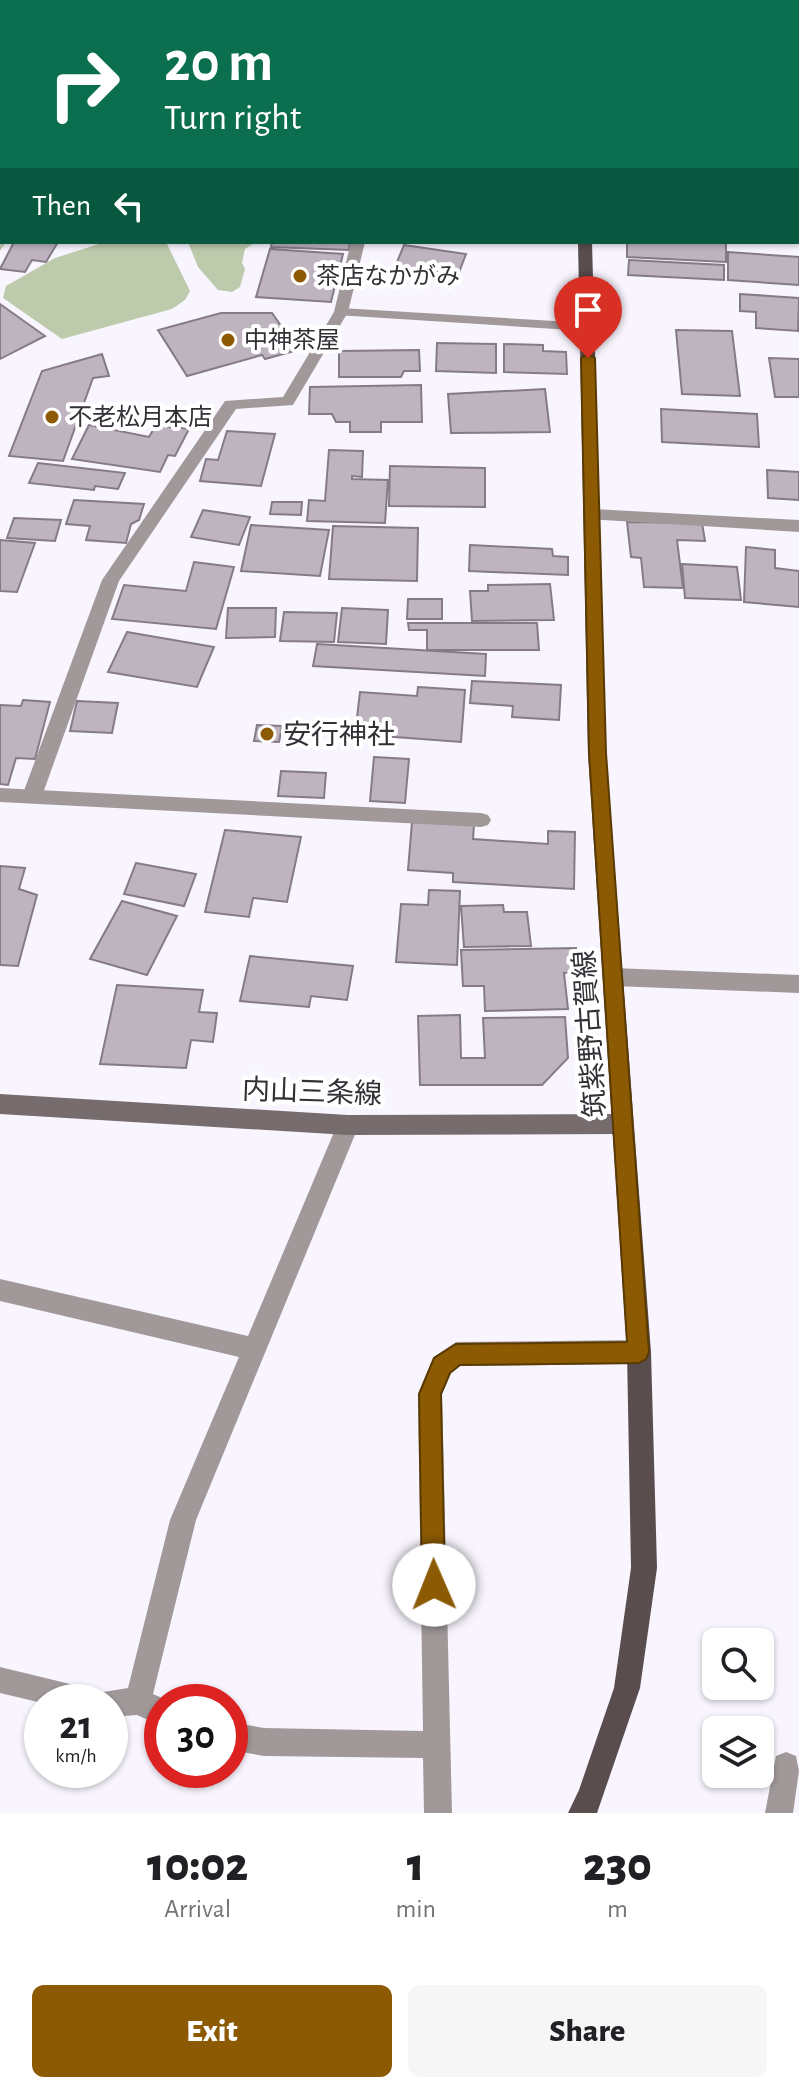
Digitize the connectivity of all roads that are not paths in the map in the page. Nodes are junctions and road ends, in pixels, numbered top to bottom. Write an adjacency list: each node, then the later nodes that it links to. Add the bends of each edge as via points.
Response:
1 (358, 244): 3 (street)
2 (585, 244): 4 (main road, 筑紫野古賀線)
3 (341, 312): 4 (street); 8 (street, via 288,402 231,404 111,580)
4 (587, 327): 5 (main road, 筑紫野古賀線)
5 (593, 515): 6 (street); 10 (main road, 筑紫野古賀線, via 597,753)
6 (799, 526)
7 (0, 795): 8 (street)
8 (32, 796): 9 (street)
9 (481, 820)
10 (613, 977): 11 (street); 13 (main road, 筑紫野古賀線)
11 (799, 984)
12 (0, 1104): 14 (main road, 内山三条線)
13 (622, 1124): 14 (main road, 内山三条線); 17 (main road, 筑紫野古賀線)
14 (348, 1125): 16 (street)
15 (0, 1290): 16 (street)
16 (255, 1349): 19 (street, via 183,1520)
17 (639, 1352): 22 (street, via 456,1354 442,1365 430,1394); 25 (main road, 筑紫野古賀線, via 644,1568 627,1688)
18 (0, 1680): 20 (street)
19 (154, 1684)
20 (24, 1686)
21 (248, 1739): 22 (street)
22 (437, 1745): 24 (street)
23 (786, 1766): 26 (street)
24 (438, 1813)
25 (582, 1813)
26 (779, 1813)

